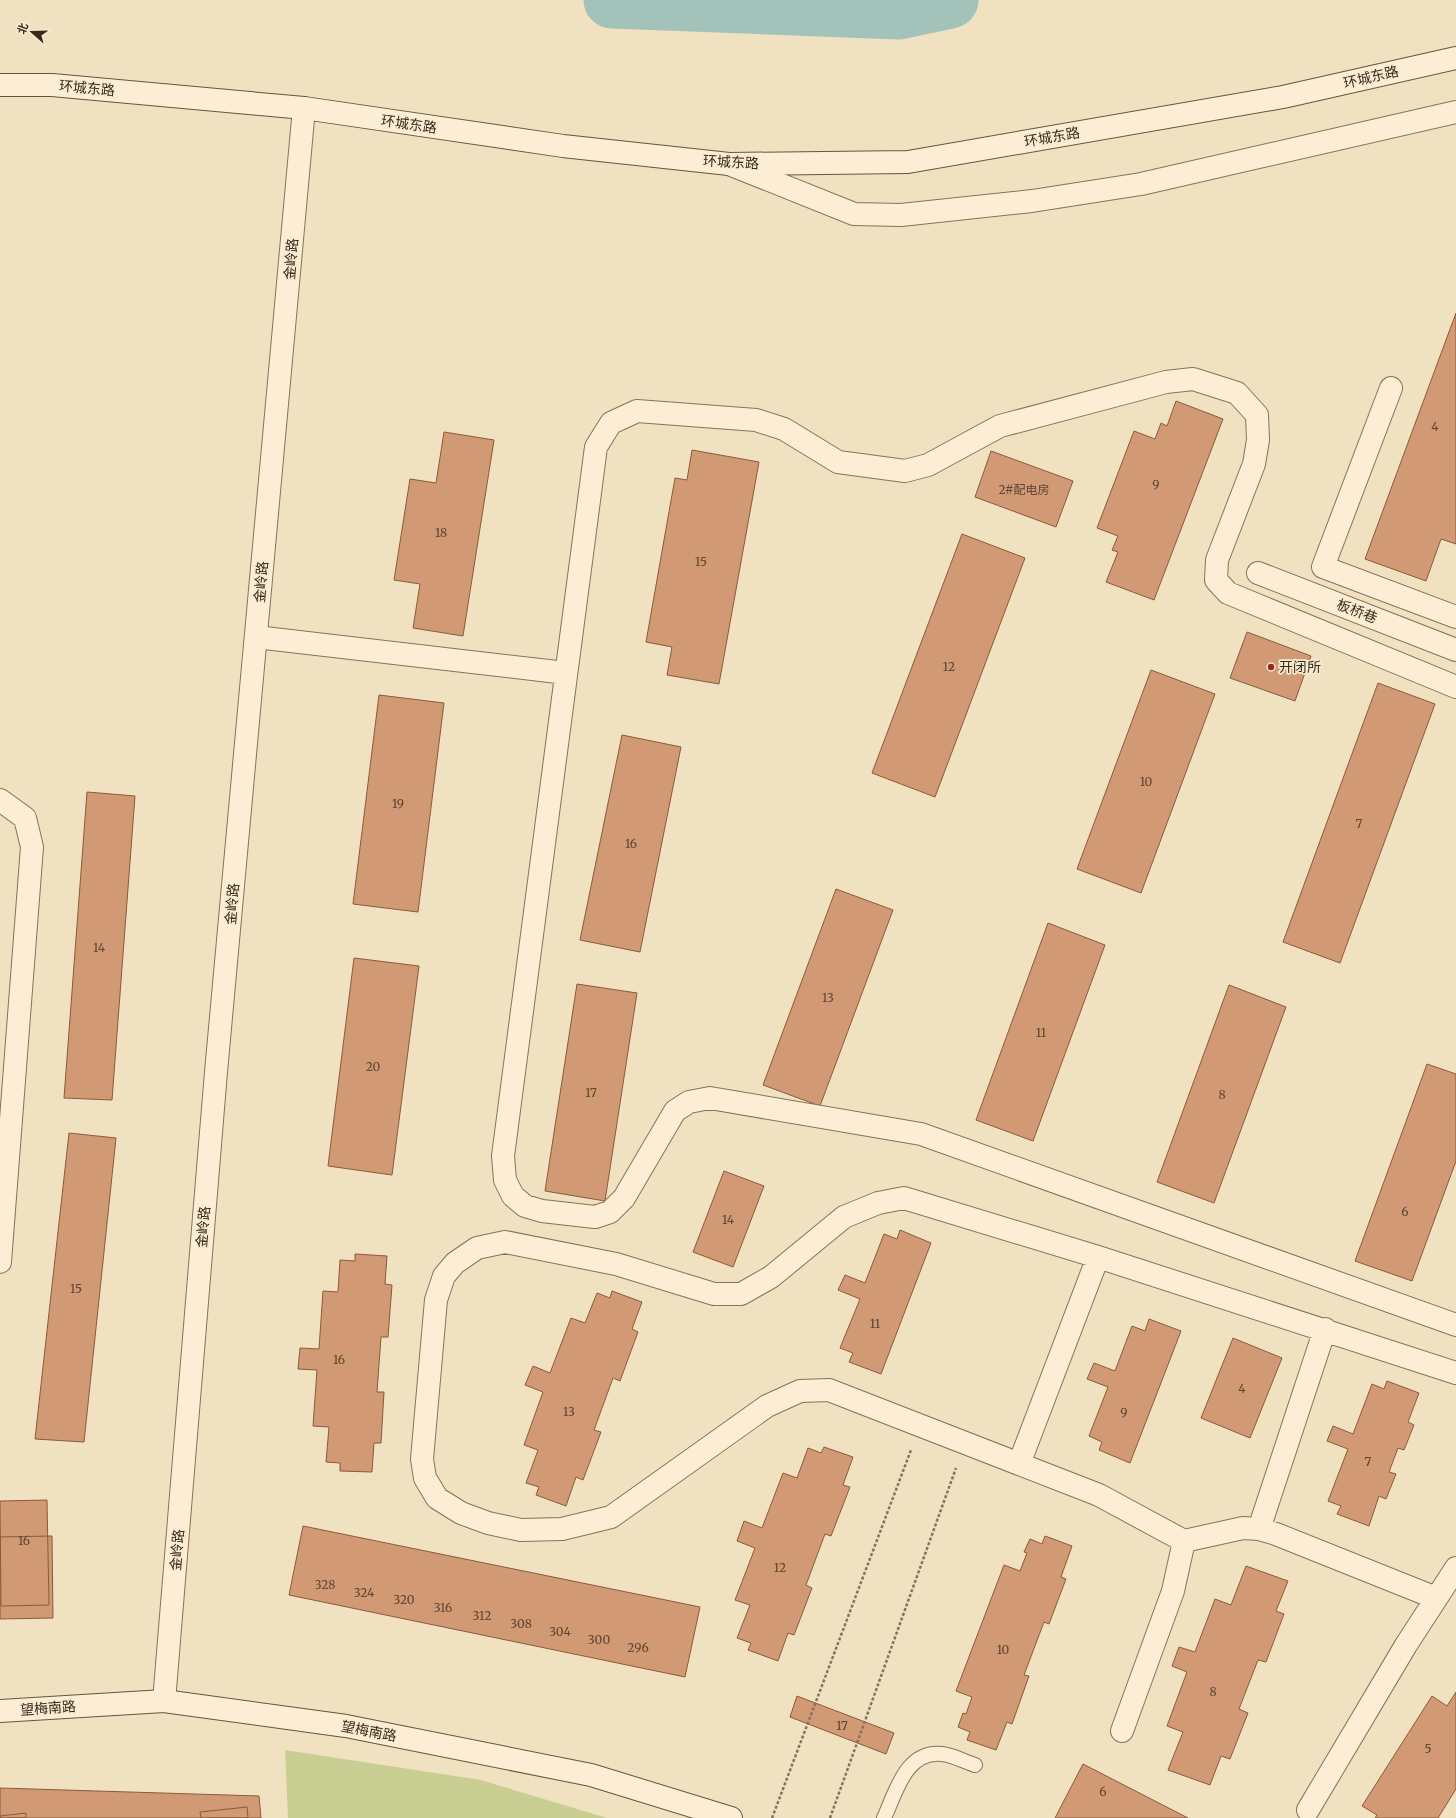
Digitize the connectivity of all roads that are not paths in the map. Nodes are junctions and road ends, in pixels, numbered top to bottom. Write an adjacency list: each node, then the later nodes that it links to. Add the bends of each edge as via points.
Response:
1 (1456, 58): 5 (street, 环城东路, via 1283,97 908,162)
2 (0, 85): 3 (street, 环城东路, via 52,85)
3 (304, 108): 5 (street, 环城东路, via 563,146); 9 (street, 金岭路)
4 (1456, 112): 5 (street, via 1142,184 1032,201 900,215 854,214)
5 (729, 164)
6 (1391, 388): 8 (street, via 1323,567)
7 (1258, 573): 10 (street, 板桥巷)
8 (1456, 617)
9 (256, 637): 11 (street); 24 (street, 金岭路, via 216,1072)
10 (1456, 650)
11 (566, 673): 12 (street, via 596,448 611,423 638,411 756,420 784,429 838,462 904,471 928,465 1000,426 1166,382 1193,379 1237,393 1257,415 1258,440 1254,464 1217,560 1216,580 1228,593); 16 (street, via 503,1156 505,1180 513,1196 525,1206 542,1212 595,1217 610,1212 624,1198 676,1111 689,1102 710,1098 921,1134)
12 (1456, 687)
13 (0, 800): 15 (street, via 25,818 32,847)
14 (1098, 1257): 17 (street); 19 (street); 19 (street, via 904,1198 878,1203 844,1217 772,1277 741,1294 714,1294 616,1264 505,1242 477,1248 455,1263 444,1276 436,1300 422,1459 425,1478 437,1498 460,1514 488,1523 521,1530 562,1529 611,1517 767,1406 800,1391 828,1390)
15 (0, 1262)
16 (1456, 1325)
17 (1325, 1329): 18 (street); 20 (street)
18 (1456, 1373)
19 (1019, 1464): 21 (street, via 1099,1495)
20 (1259, 1529): 21 (street, via 1243,1528); 23 (street)
21 (1184, 1541): 26 (street, via 1173,1591)
22 (1456, 1568): 23 (street)
23 (1436, 1598): 28 (street)
24 (164, 1701): 25 (street, 望梅南路); 29 (street, 望梅南路, via 346,1726 591,1775)
25 (0, 1711)
26 (1122, 1731)
27 (975, 1765): 30 (lane, via 942,1754 919,1757 905,1772)
28 (1308, 1810)
29 (731, 1818)
30 (884, 1818)

